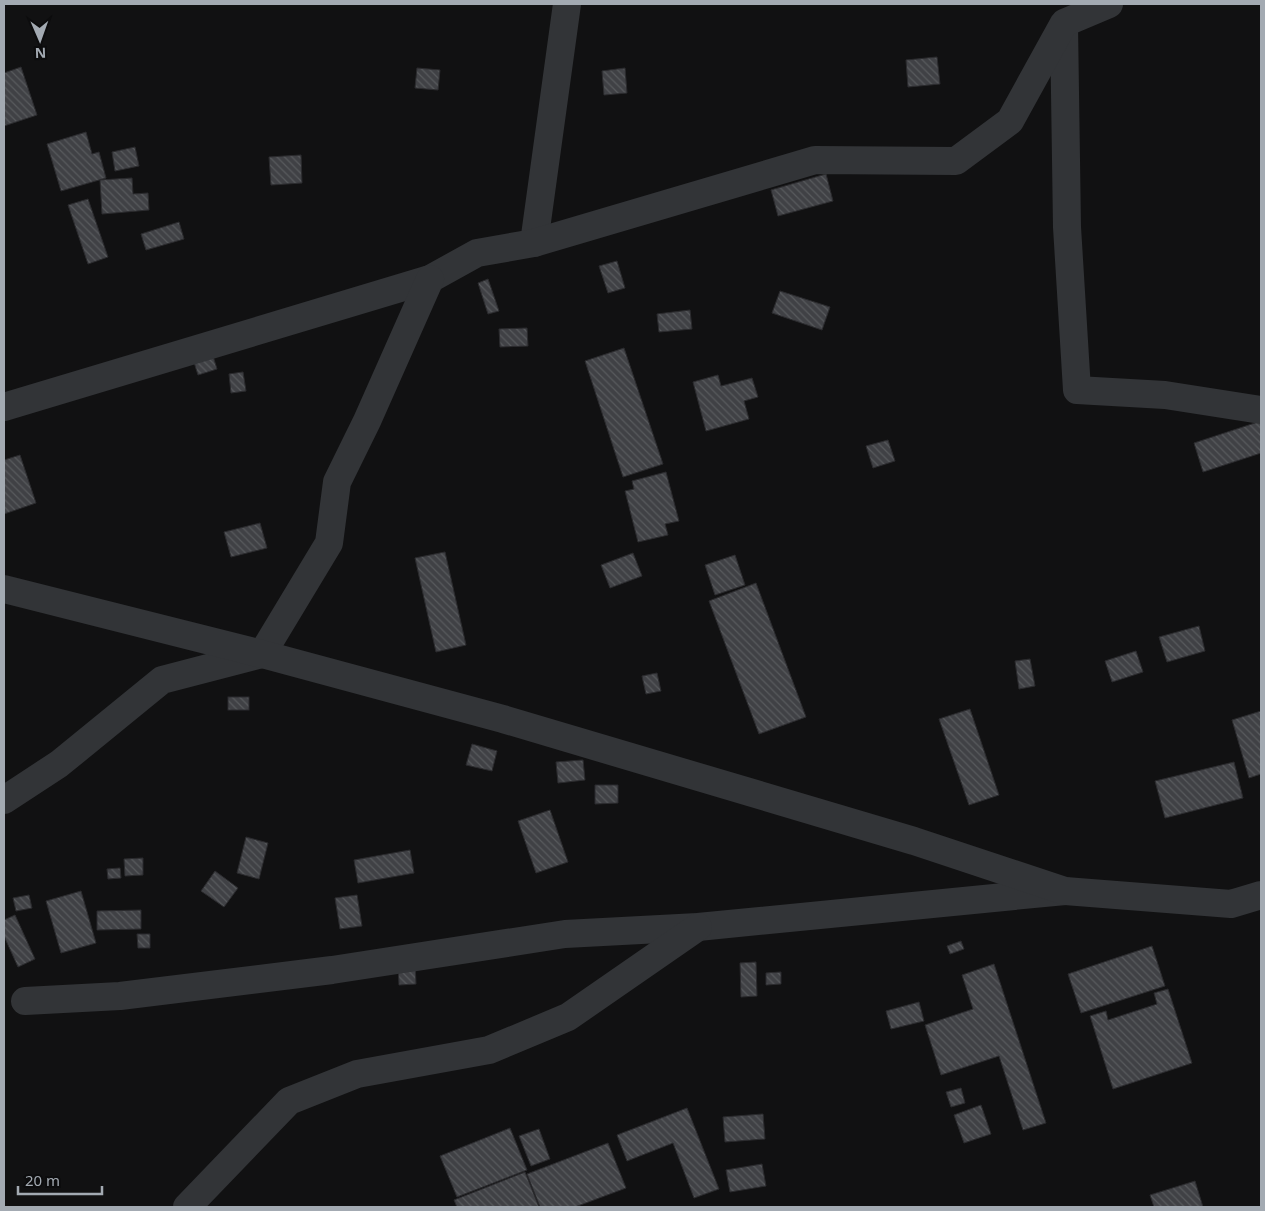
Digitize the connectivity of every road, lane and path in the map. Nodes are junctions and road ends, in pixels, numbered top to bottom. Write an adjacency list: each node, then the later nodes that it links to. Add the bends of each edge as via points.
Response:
1 (567, 4): 4 (street)
2 (1109, 4): 3 (street)
3 (1064, 23): 4 (street, via 1010,121 956,161 815,160); 7 (street, via 1067,227 1077,390 1165,395)
4 (534, 243): 5 (street, via 477,253)
5 (430, 279): 6 (street); 9 (street, via 337,482 329,543)
6 (4, 407)
7 (1261, 410)
8 (4, 589): 9 (street)
9 (262, 654): 10 (street, via 162,680 59,764); 11 (street, via 513,722 914,841)
10 (4, 800)
11 (1065, 891): 12 (street, via 1231,904); 13 (street)
12 (1261, 895)
13 (698, 927): 14 (street, via 565,934 332,970 130,995); 15 (street, via 568,1016 489,1050 358,1074 289,1101)
14 (25, 1001)
15 (187, 1207)

